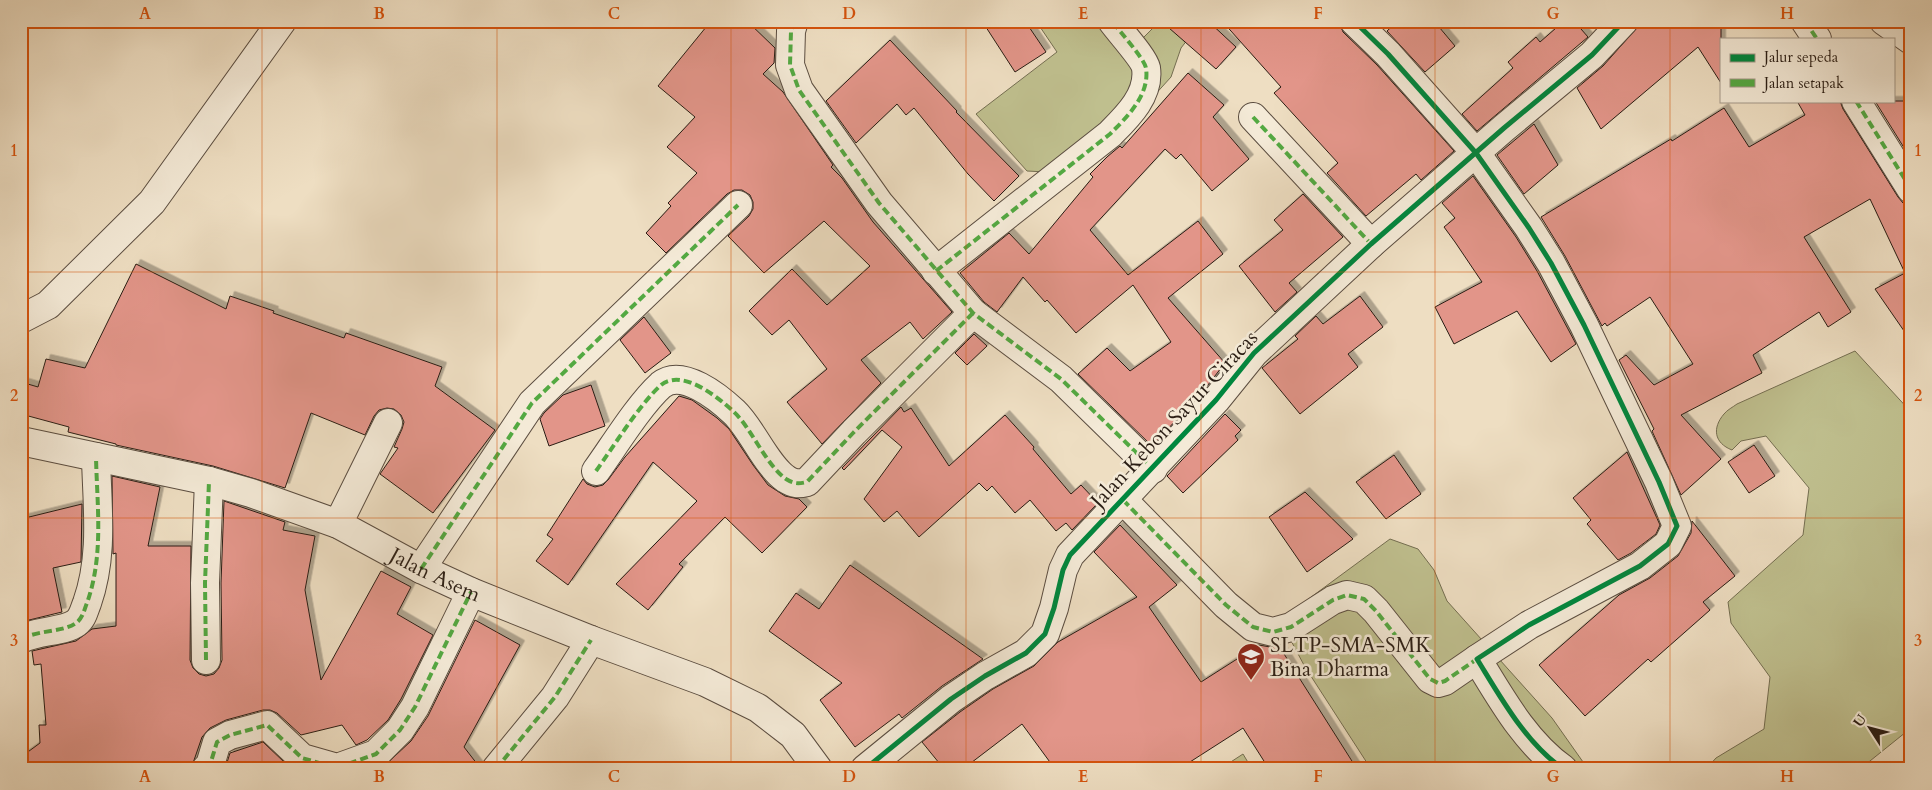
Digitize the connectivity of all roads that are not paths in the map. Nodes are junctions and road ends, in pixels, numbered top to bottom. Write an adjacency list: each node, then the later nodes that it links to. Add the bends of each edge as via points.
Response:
1 (282, 21): 18 (street, via 152,202 48,305)
2 (794, 21): 16 (street, via 790,64 800,90 880,203)
3 (1112, 21): 16 (street, via 1146,67 1145,88 1130,113 1110,134)
4 (1354, 21): 12 (street, via 1388,54)
5 (1624, 21): 12 (street, Jalan Kebon Sayur Ciracas, via 1592,55)
6 (1805, 21): 8 (street)
7 (1884, 21): 9 (street)
8 (1815, 38)
9 (1911, 40)
10 (1857, 102): 13 (street)
11 (1253, 117): 15 (street)
12 (1476, 153): 15 (street, Jalan Kebon Sayur Ciracas); 31 (street, via 1551,263 1659,482 1677,526 1668,544 1640,566 1529,625)
13 (1911, 189)
14 (738, 206): 27 (street, via 532,403)
15 (1371, 244): 22 (street, Jalan Kebon Sayur Ciracas, via 1254,353)
16 (936, 271): 17 (street)
17 (973, 313): 22 (street, via 1061,379); 23 (street, via 807,482 797,484 785,478 735,413 698,386 674,379 662,385 641,409)
18 (21, 319)
19 (388, 423): 26 (street)
20 (21, 441): 21 (street, Jalan Asem)
21 (96, 457): 24 (street, Jalan Asem); 29 (street, via 98,555 82,617 68,627)
22 (1152, 469): 25 (street, Jalan Kebon Sayur Ciracas)
23 (596, 471)
24 (208, 481): 26 (street, Jalan Asem); 32 (street)
25 (1123, 500): 31 (street, via 1226,605 1253,627 1273,632 1290,627 1347,595 1364,599 1430,679 1438,683); 36 (street, Jalan Kebon Sayur Ciracas, via 1070,554 1045,634 1026,653 951,699)
26 (338, 524): 27 (street, Jalan Asem)
27 (421, 569): 28 (street, Jalan Asem)
28 (471, 592): 30 (street, Jalan Asem); 33 (street, via 415,707 400,730 376,754 337,768 302,758 267,725 230,734 217,742)
29 (21, 639)
30 (591, 640): 34 (street, via 555,697); 35 (street, Jalan Asem, via 705,682 758,708 793,735)
31 (1477, 659): 37 (street, via 1509,712 1550,760)
32 (206, 660)
33 (206, 769)
34 (496, 769)
35 (818, 769)
36 (866, 769)
37 (1563, 769)

